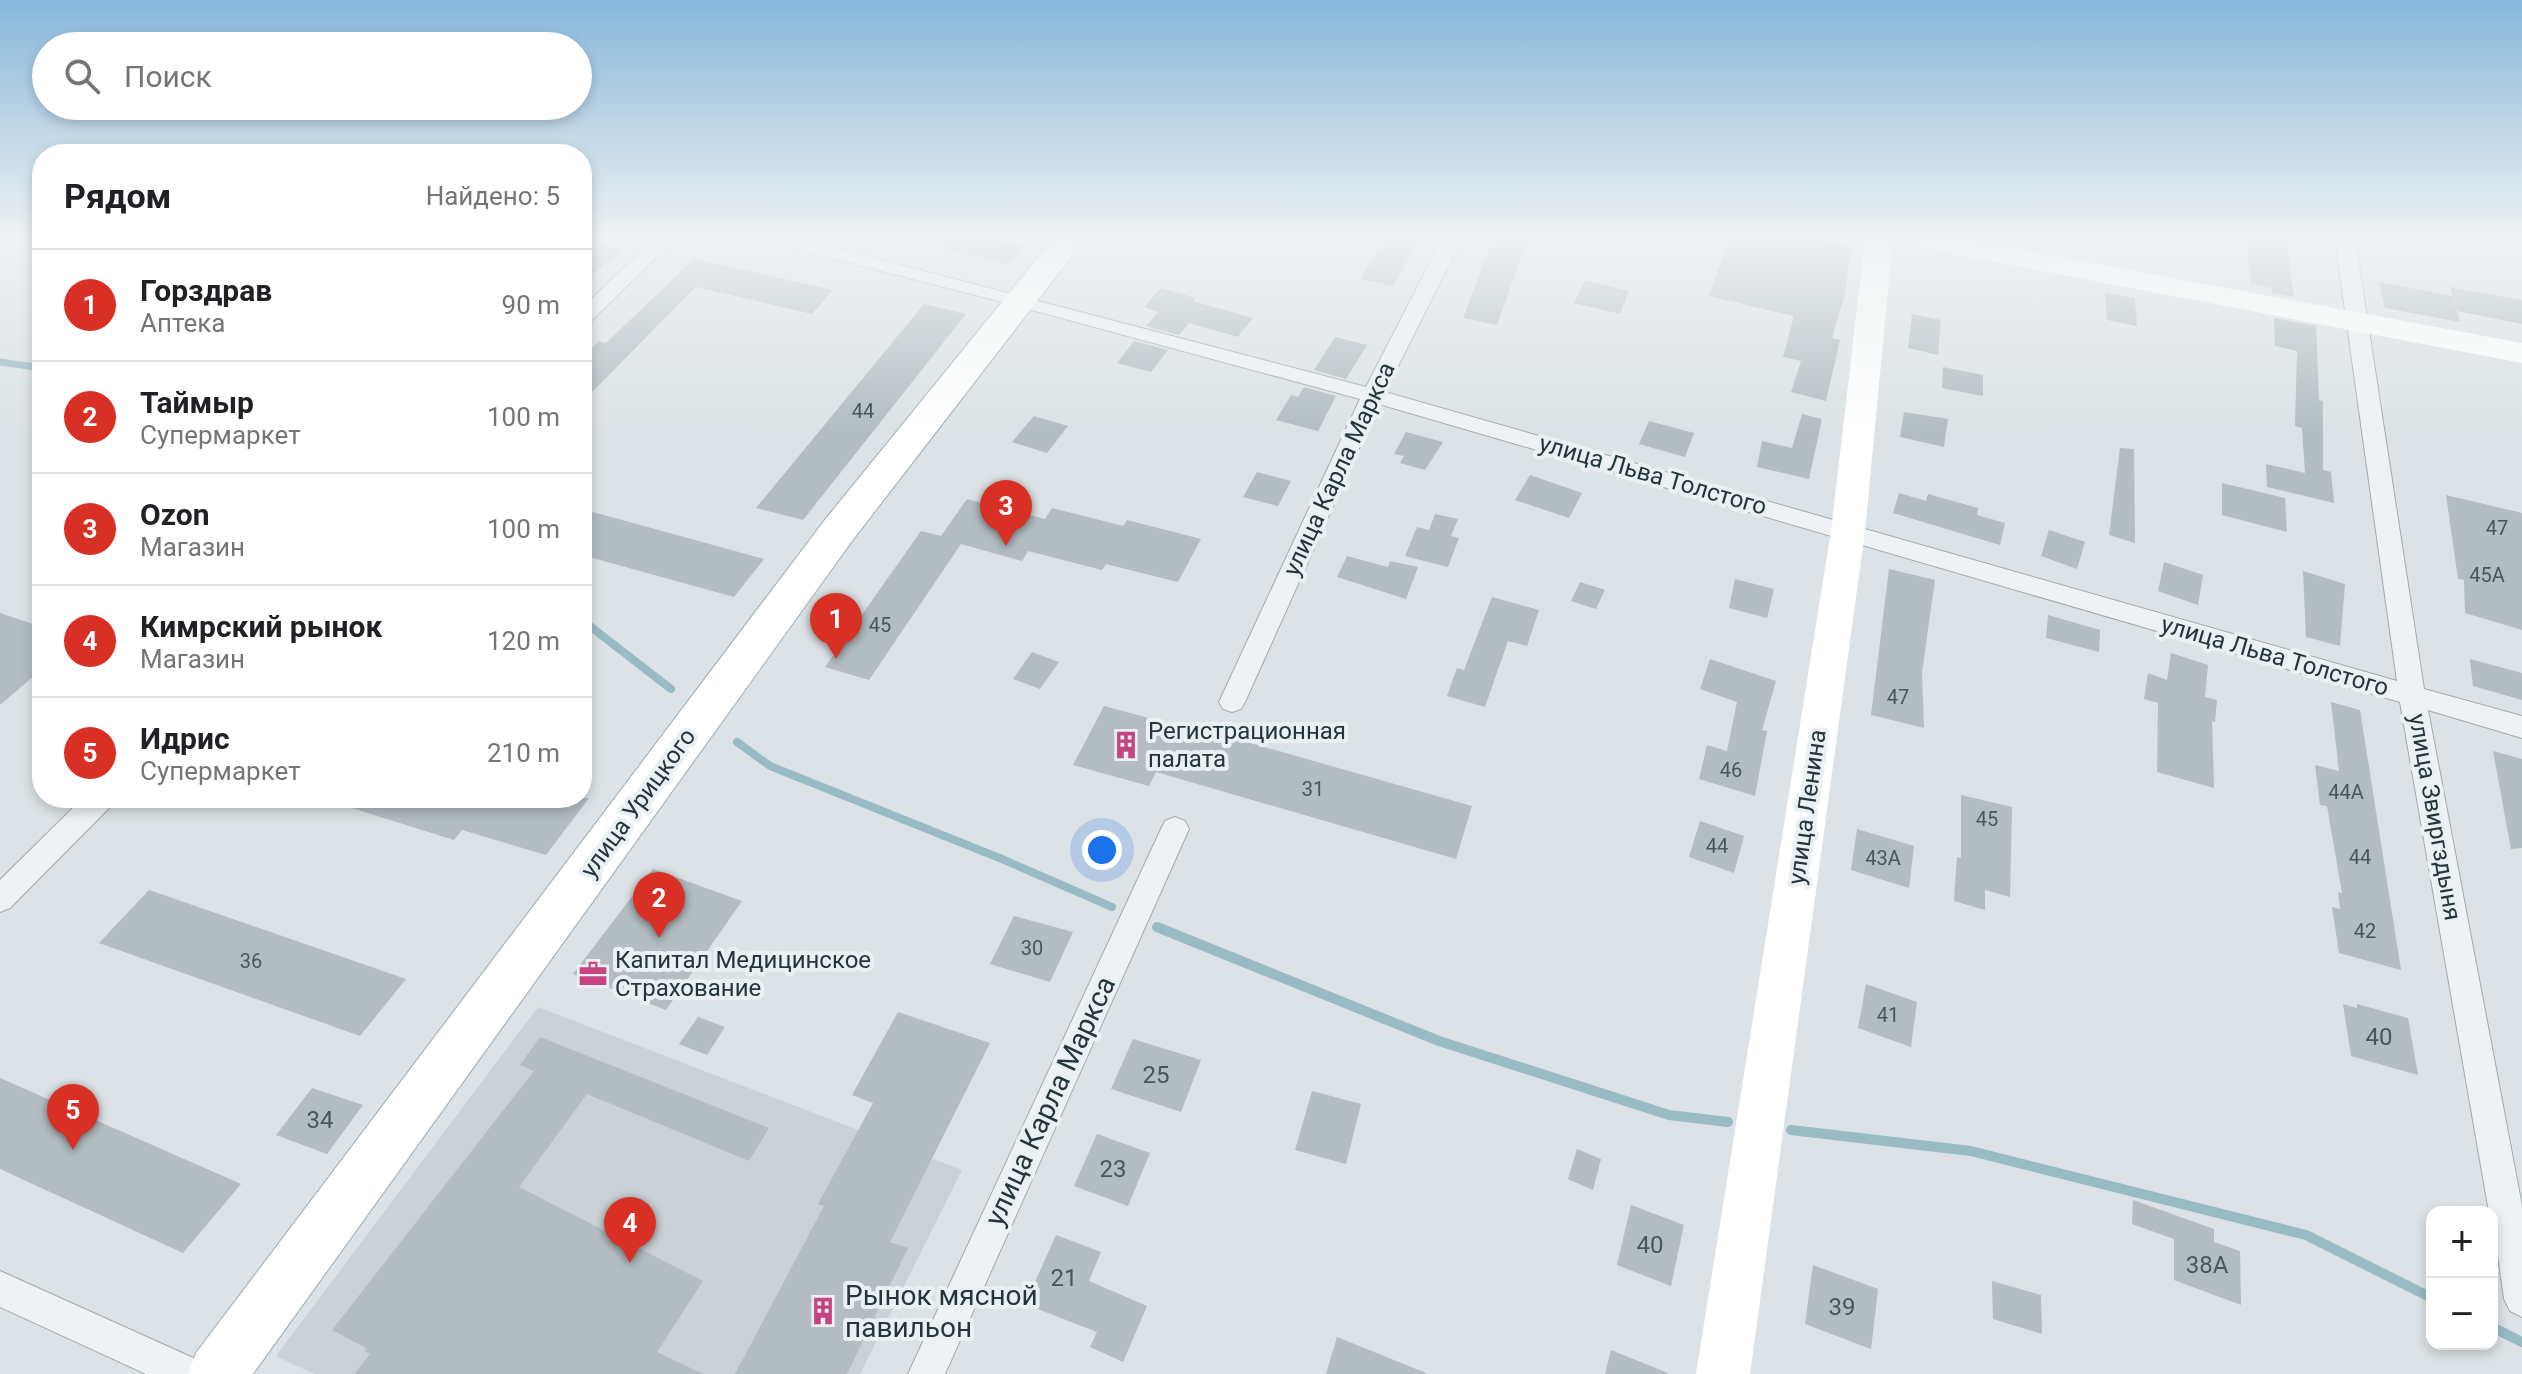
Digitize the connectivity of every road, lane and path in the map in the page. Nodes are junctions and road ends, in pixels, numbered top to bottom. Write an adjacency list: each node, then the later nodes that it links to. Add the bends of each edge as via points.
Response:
1 (1018, 303): 20 (main road, улица Урицкого, via 833,537)
2 (1040, 303): 9 (street, улица Льва Толстого)
3 (1419, 303): 9 (street, улица Карла Маркса)
4 (1872, 303): 10 (main road, улица Ленина)
5 (2263, 303): 7 (main road)
6 (2356, 303): 7 (street, улица Звиргздыня)
7 (2359, 321): 8 (main road); 11 (street, улица Звиргздыня)
8 (2522, 353)
9 (1372, 396): 10 (street, улица Льва Толстого); 12 (street, улица Карла Маркса)
10 (1848, 531): 11 (street, улица Льва Толстого); 22 (main road, улица Ленина)
11 (2412, 696): 13 (street, улица Льва Толстого); 18 (street, улица Звиргздыня)
12 (1232, 702)
13 (2522, 727)
14 (91, 808): 16 (street)
15 (1175, 829): 21 (street, улица Карла Маркса)
16 (0, 899)
17 (0, 1289): 19 (street)
18 (2522, 1299)
19 (187, 1374)
20 (217, 1374)
21 (926, 1374)
22 (1723, 1374)

